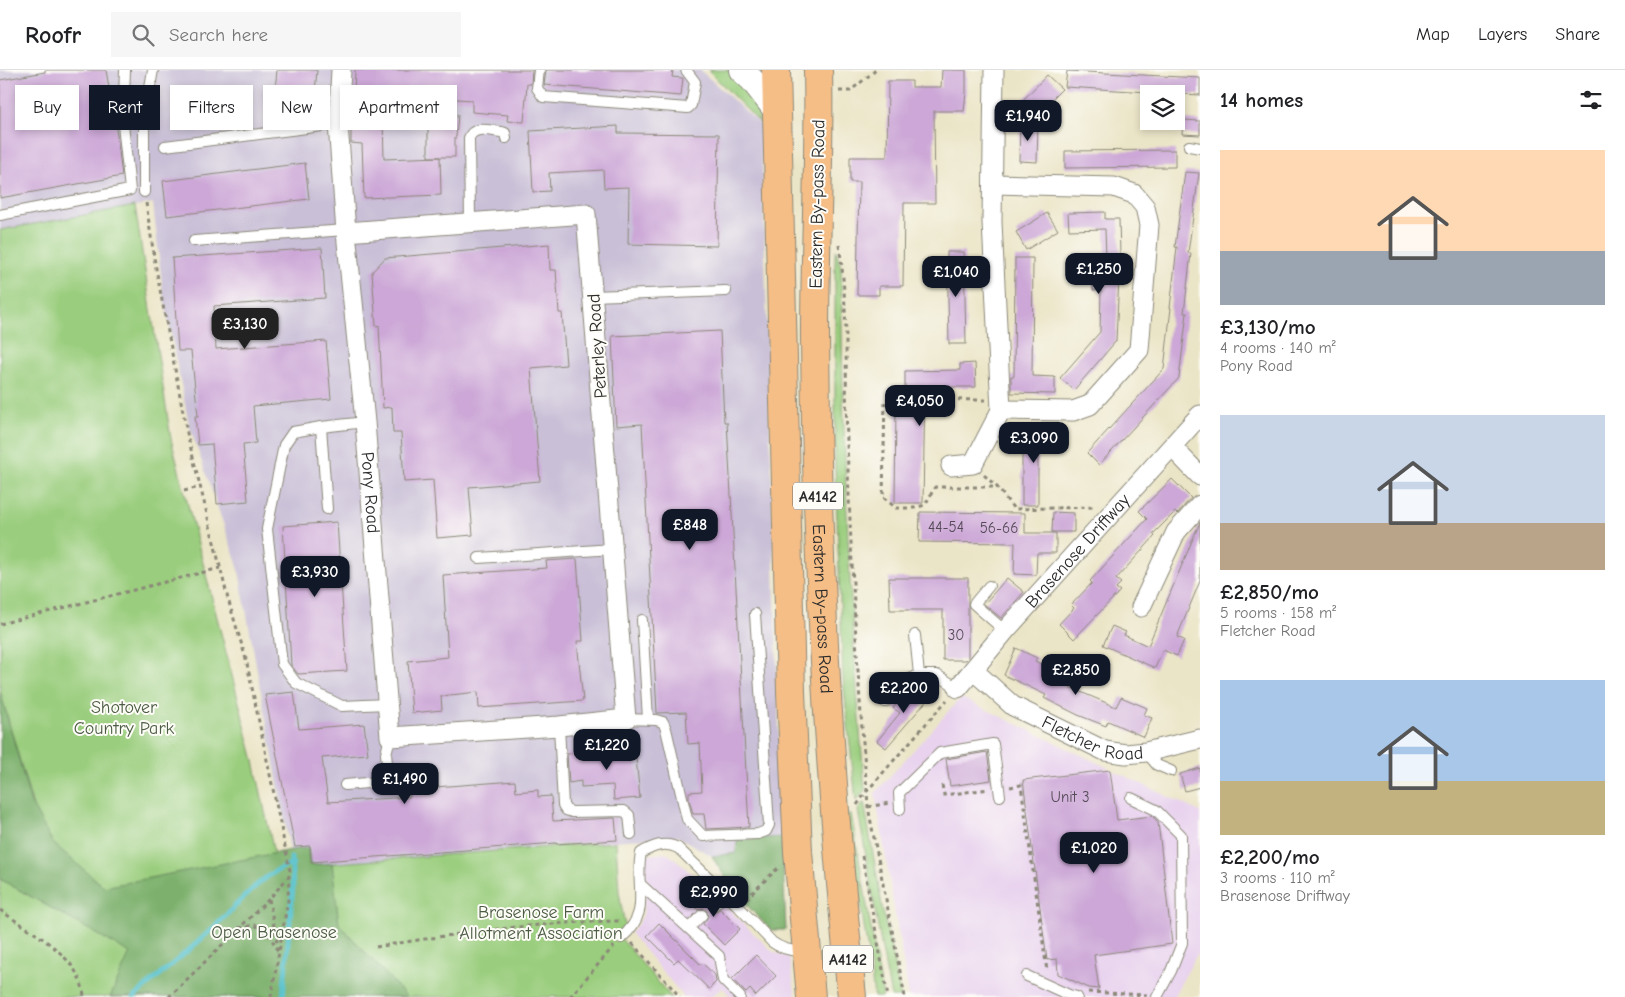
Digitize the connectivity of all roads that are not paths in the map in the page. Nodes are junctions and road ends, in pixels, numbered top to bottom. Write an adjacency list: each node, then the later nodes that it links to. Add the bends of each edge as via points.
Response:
1 (125, 70): 16 (lane, via 123,124 130,190)
2 (153, 70): 15 (lane, via 144,121)
3 (341, 70): 9 (street, Pony Road)
4 (539, 70): 5 (lane, via 537,88 543,97 688,108 695,82)
5 (686, 70)
6 (994, 70): 14 (street)
7 (756, 73): 62 (highway, Eastern By-pass Road / A4142, via 777,112 791,692 798,852)
8 (828, 77): 68 (highway, Eastern By-pass Road / A4142, via 815,336 819,522 835,824)
9 (338, 124): 11 (lane); 18 (street, Pony Road)
10 (506, 138): 17 (lane, via 502,132 475,130 471,133)
11 (165, 146)
12 (1188, 146): 13 (lane)
13 (1200, 148)
14 (993, 184): 22 (street); 22 (street, via 1114,187 1134,194 1145,207 1149,225 1139,350 1090,405 1073,411)
15 (144, 192)
16 (0, 215)
17 (470, 222): 18 (street, Peterley Road); 21 (street, Peterley Road, via 586,214)
18 (346, 231): 19 (lane); 24 (street, Pony Road)
19 (194, 241)
20 (726, 291): 21 (lane)
21 (593, 296): 31 (street, Peterley Road)
22 (1001, 405): 27 (street, via 973,464)
23 (1198, 420): 26 (street, Brasenose Driftway)
24 (365, 422): 25 (lane); 43 (street, Pony Road)
25 (321, 427): 30 (lane); 43 (lane, via 293,432 284,445 267,528 282,664 296,683 342,706)
26 (1172, 447): 28 (street); 37 (street, Brasenose Driftway)
27 (951, 466)
28 (1200, 476)
29 (1200, 505): 34 (street, via 1176,532)
30 (327, 509)
31 (613, 549): 32 (lane); 44 (street, Peterley Road)
32 (479, 558)
33 (989, 586): 37 (lane, via 974,604)
34 (1141, 607)
35 (755, 614): 45 (lane, via 769,825 766,831 703,836 686,819 663,722)
36 (642, 620): 45 (lane)
37 (1006, 631): 39 (street, Brasenose Driftway)
38 (915, 635): 40 (lane)
39 (972, 670): 41 (street, Brasenose Driftway); 49 (street, Fletcher Road, via 1014,706 1105,751)
40 (919, 675): 41 (lane, via 937,675); 42 (lane, via 898,684)
41 (958, 688)
42 (885, 702)
43 (387, 704): 47 (street, Pony Road)
44 (626, 719): 45 (lane); 46 (street)
45 (648, 719)
46 (558, 726): 47 (street); 55 (lane, via 563,806 572,812 624,811 628,815)
47 (390, 737): 51 (lane, via 386,754 388,781)
48 (1200, 739): 49 (street, Fletcher Road)
49 (1146, 752): 50 (lane, via 1157,765)
50 (1171, 771)
51 (345, 785)
52 (999, 792): 54 (lane, via 993,744 940,753 899,793)
53 (1131, 798): 65 (lane, via 1156,810 1181,835 1182,943)
54 (900, 805)
55 (631, 834)
56 (640, 884): 57 (lane, via 641,853 650,847 671,845); 60 (lane); 61 (lane, via 640,914)
57 (726, 894): 58 (lane); 62 (lane, via 772,942 794,952)
58 (715, 904)
59 (702, 915): 60 (lane)
60 (689, 928): 66 (lane, via 719,956 723,980)
61 (623, 936)
62 (807, 950): 67 (highway, Eastern By-pass Road / A4142)
63 (1026, 976): 64 (lane, via 1069,995)
64 (1079, 993)
65 (1157, 996)
66 (740, 997)
67 (811, 997)
68 (852, 997)

